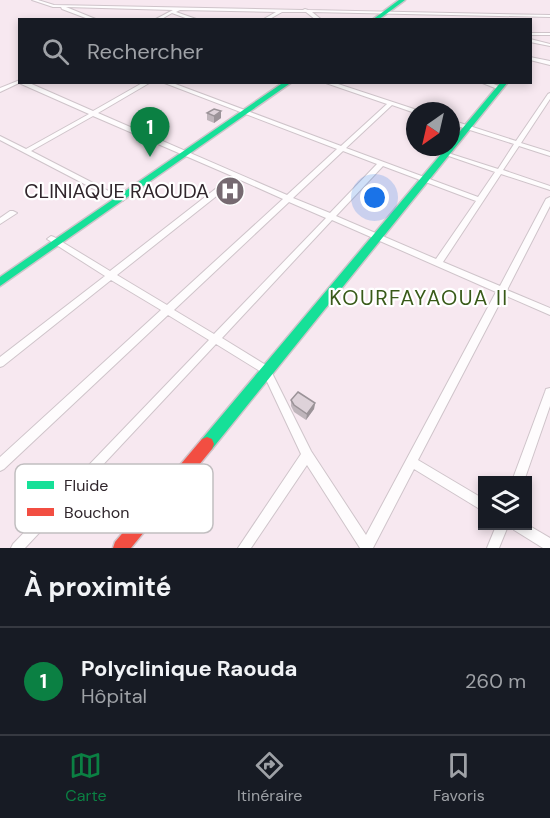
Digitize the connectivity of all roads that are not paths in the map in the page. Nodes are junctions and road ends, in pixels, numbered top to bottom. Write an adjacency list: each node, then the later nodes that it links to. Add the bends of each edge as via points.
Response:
1 (34, 0): 5 (street)
2 (402, 0): 10 (street)
3 (409, 0): 10 (street)
4 (190, 2): 6 (street)
5 (54, 6): 6 (street); 13 (street)
6 (183, 7): 7 (street); 9 (street)
7 (284, 9): 8 (street); 16 (street)
8 (303, 10): 10 (street); 17 (street)
9 (172, 12): 14 (street); 15 (street)
10 (386, 14): 11 (street)
11 (488, 14): 12 (street); 18 (street)
12 (550, 16)
13 (90, 18)
14 (160, 18)
15 (191, 18)
16 (268, 18)
17 (317, 18)
18 (484, 18)
19 (532, 34): 20 (street)
20 (550, 34)
21 (532, 40): 22 (street)
22 (550, 45)
23 (532, 58): 24 (street)
24 (550, 63)
25 (18, 83): 33 (street)
26 (25, 84): 38 (street)
27 (146, 84): 38 (street)
28 (169, 84): 37 (street)
29 (278, 84): 37 (street)
30 (287, 84): 37 (street)
31 (331, 84): 35 (street)
32 (503, 85): 40 (street)
33 (0, 90)
34 (550, 95): 43 (street)
35 (391, 103): 36 (street); 44 (street)
36 (406, 108)
37 (243, 112): 44 (street); 46 (street)
38 (93, 114): 45 (street); 46 (street)
39 (460, 125): 40 (street)
40 (467, 128): 41 (street); 43 (street)
41 (460, 137)
42 (0, 138): 45 (street)
43 (517, 143): 47 (street); 51 (street)
44 (342, 147): 50 (street); 56 (street)
45 (26, 151): 55 (street)
46 (183, 152): 52 (street); 55 (street)
47 (550, 154)
48 (444, 156): 53 (street)
49 (452, 156): 51 (street)
50 (382, 163): 53 (street); 60 (street)
51 (498, 171): 54 (street); 58 (street)
52 (237, 176): 56 (street); 67 (street)
53 (424, 179): 58 (street); 63 (street)
54 (550, 188)
55 (117, 197): 64 (street)
56 (288, 198): 60 (street); 70 (street)
57 (550, 199): 61 (street)
58 (480, 200): 65 (street)
59 (14, 213): 62 (street)
60 (330, 216): 63 (street); 72 (street)
61 (545, 218): 69 (street)
62 (0, 222)
63 (377, 237): 65 (street); 74 (street)
64 (54, 241): 66 (street); 67 (street); 68 (street)
65 (438, 263): 69 (street)
66 (0, 273)
67 (111, 276): 70 (street); 73 (street)
68 (0, 282)
69 (502, 291): 71 (street); 77 (street)
70 (166, 311): 72 (street); 80 (street)
71 (550, 312)
72 (214, 340): 74 (street); 78 (street)
73 (0, 363)
74 (266, 370): 76 (street); 79 (street)
75 (550, 392): 81 (street)
76 (307, 455): 90 (street); 91 (street)
77 (412, 462): 82 (street); 91 (street)
78 (97, 464)
79 (189, 464)
80 (0, 465)
81 (519, 476)
82 (478, 501)
83 (500, 530): 92 (street)
84 (526, 530): 87 (street)
85 (31, 533): 88 (street)
86 (133, 533): 89 (street)
87 (550, 545)
88 (17, 548)
89 (121, 548)
90 (244, 548)
91 (367, 548)
92 (493, 548)

